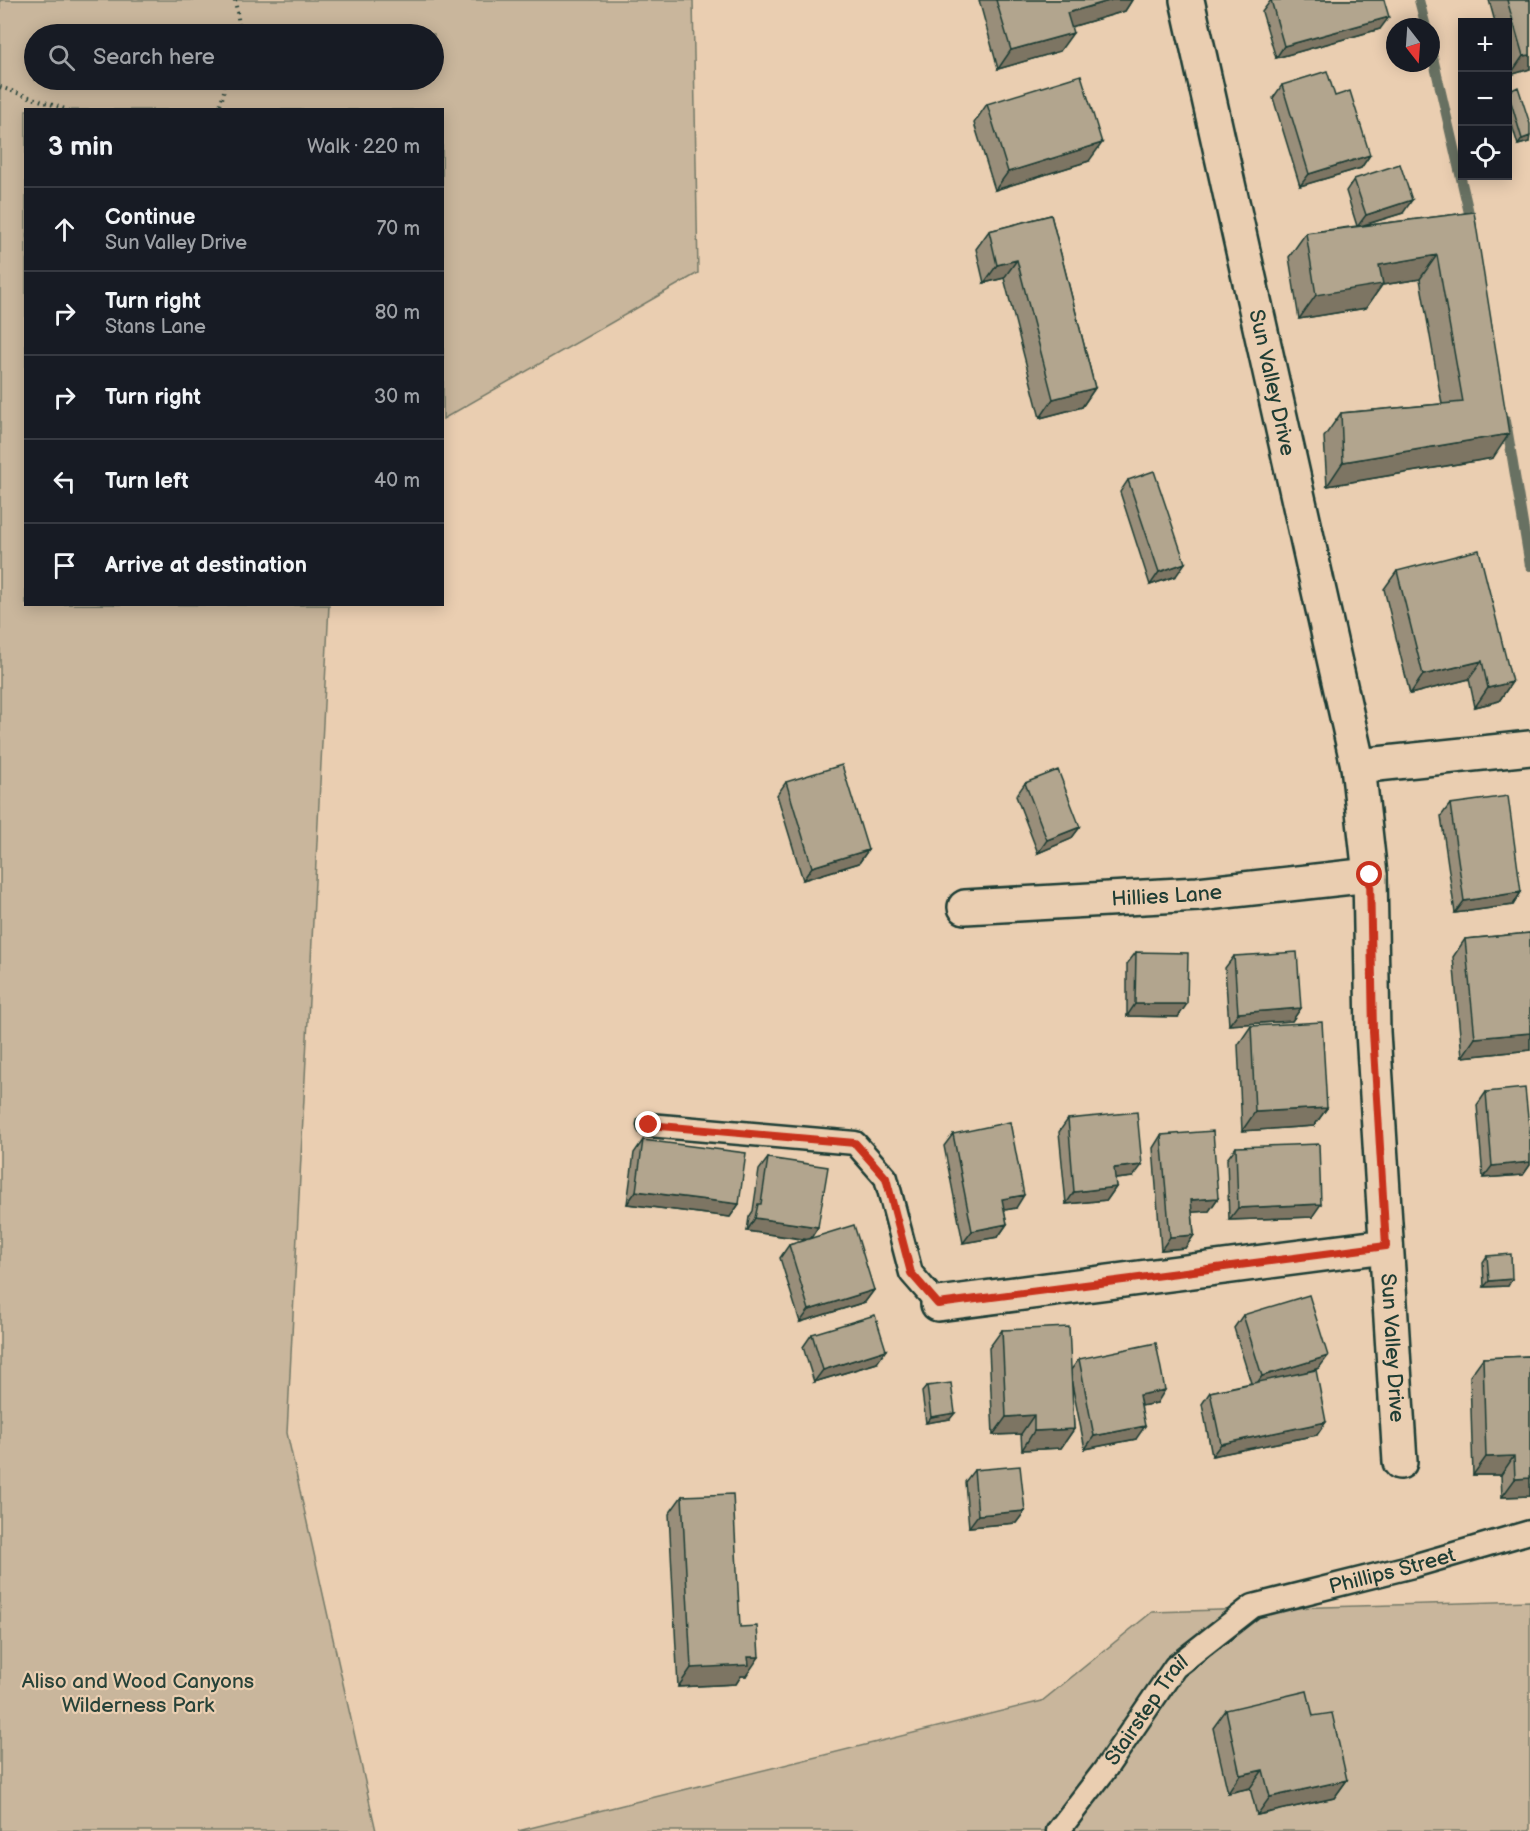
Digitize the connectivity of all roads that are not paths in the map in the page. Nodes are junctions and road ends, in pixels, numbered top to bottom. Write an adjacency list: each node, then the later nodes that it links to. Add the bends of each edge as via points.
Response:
1 (1187, 0): 3 (street, Sun Valley Drive)
2 (1530, 748): 3 (street)
3 (1358, 765): 4 (street, Sun Valley Drive)
4 (1370, 875): 5 (street, Hillies Lane, via 1198,894); 7 (street, Sun Valley Drive, via 1373,1032)
5 (964, 907)
6 (649, 1125): 8 (lane, via 855,1143 886,1178 911,1273)
7 (1386, 1246): 8 (street); 9 (street, Sun Valley Drive)
8 (938, 1304)
9 (1400, 1462)
10 (1530, 1532): 11 (lane, Phillips Street)
11 (1253, 1606): 12 (lane, Stairstep Trail, via 1175,1667)
12 (1058, 1831)

